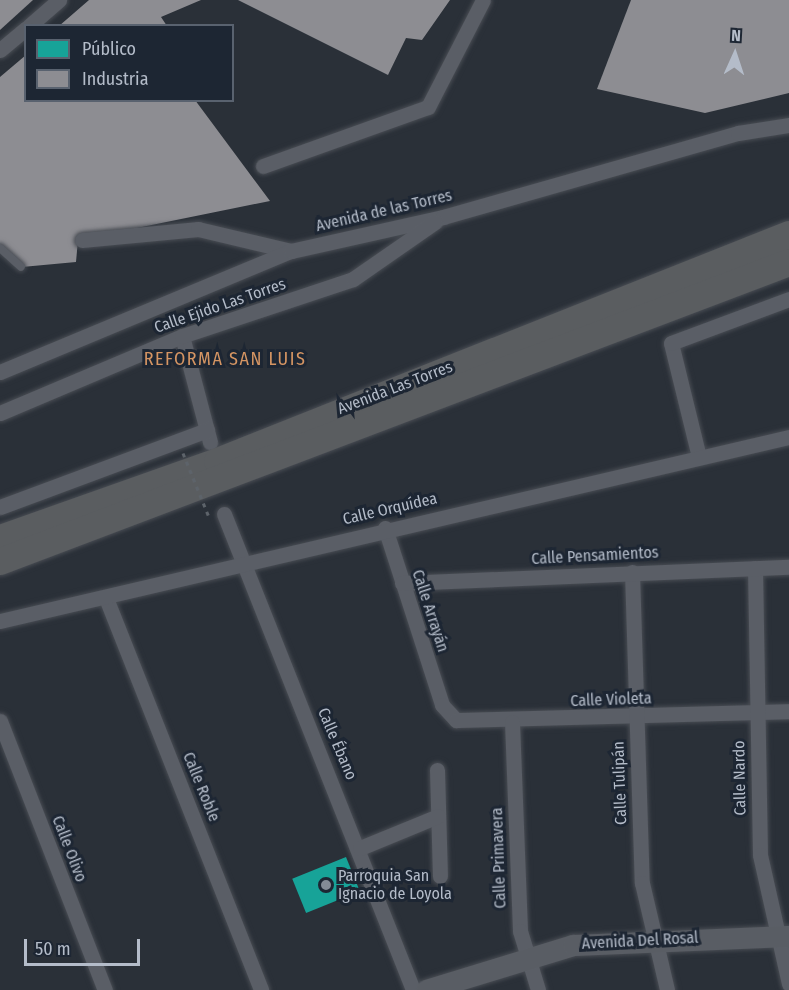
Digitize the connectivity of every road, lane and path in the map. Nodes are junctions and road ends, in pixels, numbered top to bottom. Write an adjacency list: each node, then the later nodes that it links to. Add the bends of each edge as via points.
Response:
1 (58, 0): 3 (street)
2 (483, 0): 7 (street, via 428,107)
3 (31, 24)
4 (24, 30): 5 (street)
5 (0, 50)
6 (789, 125): 8 (street, Avenida de las Torres, via 715,139)
7 (263, 166)
8 (443, 217): 12 (street, Avenida de las Torres); 16 (street, Calle Ejido Las Torres, via 353,279)
9 (789, 234): 25 (highway, Avenida Las Torres, via 218,461)
10 (82, 240): 12 (street, via 198,229)
11 (0, 248): 14 (lane)
12 (291, 251): 17 (street, Avenida de las Torres)
13 (789, 262): 26 (highway, Avenida Las Torres)
14 (21, 267)
15 (789, 299): 21 (street, via 671,342)
16 (182, 336): 18 (street, Calle Ejido Las Torres); 22 (street, via 209,436)
17 (0, 372)
18 (0, 413)
19 (789, 437): 21 (street, Calle Orquídea)
20 (183, 453): 23 (path, bridge)
21 (699, 457): 24 (street, Calle Orquídea)
22 (0, 507)
23 (216, 515): 27 (street, Calle Ébano)
24 (385, 528): 27 (street, Calle Orquídea); 31 (street, Calle Arrayán)
25 (0, 538)
26 (0, 561)
27 (243, 565): 32 (street, Calle Orquídea); 42 (street, Calle Ébano)
28 (789, 567): 29 (street, Calle Pensamientos)
29 (754, 568): 30 (street, Calle Pensamientos); 36 (street, Calle Nardo)
30 (632, 572): 31 (street, Calle Pensamientos); 37 (street, Calle Tulipán)
31 (402, 583): 34 (street, Calle Arrayán)
32 (106, 598): 33 (street, Calle Orquídea); 49 (street, Calle Roble)
33 (0, 621)
34 (442, 705): 39 (street, Calle Violeta, via 448,715 466,723)
35 (789, 711): 36 (street, Calle Violeta)
36 (756, 713): 37 (street, Calle Violeta); 44 (street, Calle Nardo, via 760,855)
37 (635, 717): 39 (street, Calle Violeta); 45 (street, Calle Tulipán, via 642,883)
38 (0, 721): 48 (street, Calle Olivo)
39 (512, 722): 46 (street, Calle Primavera, via 520,931)
40 (437, 770): 41 (street)
41 (438, 816): 42 (street); 43 (street)
42 (360, 848): 50 (street, Calle Ébano)
43 (440, 876)
44 (782, 936): 45 (street, Avenida Del Rosal); 47 (street, Calle Nardo)
45 (651, 938): 46 (street, Avenida Del Rosal, via 573,945); 53 (street, Calle Tulipán)
46 (528, 959): 51 (street, Avenida Del Rosal); 52 (street, Calle Primavera)
47 (789, 984)
48 (105, 990)
49 (261, 990)
50 (413, 990)
51 (426, 990)
52 (538, 990)
53 (667, 990)

